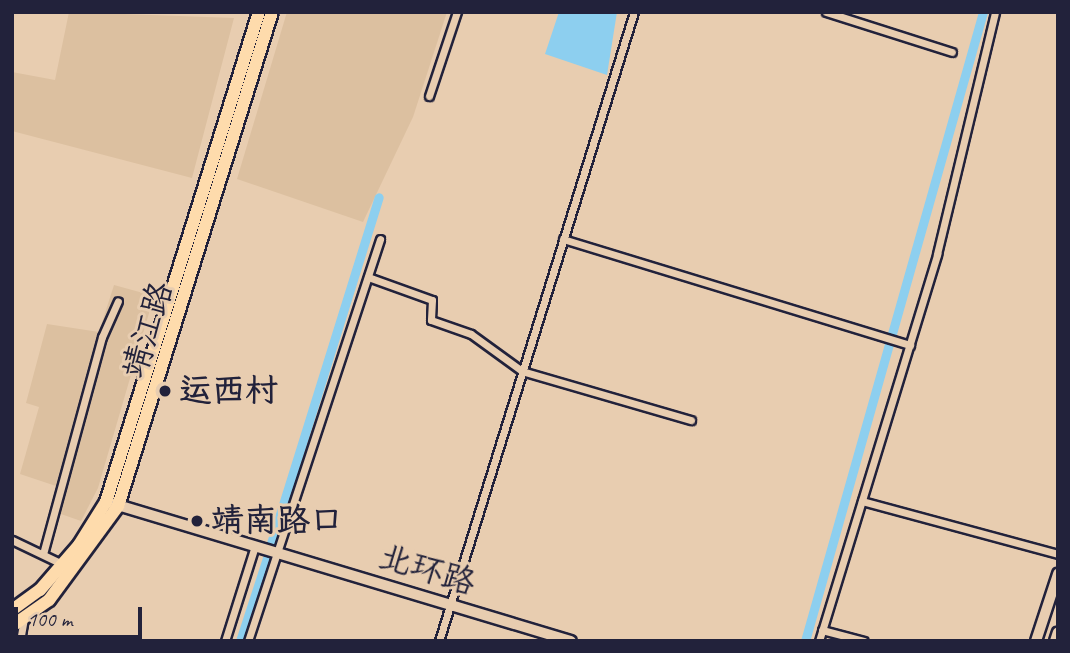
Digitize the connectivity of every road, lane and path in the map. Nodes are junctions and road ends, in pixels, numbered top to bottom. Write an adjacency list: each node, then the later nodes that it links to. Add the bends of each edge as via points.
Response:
1 (259, 12): 17 (main road, 靖江路)
2 (272, 12): 17 (main road, 靖江路)
3 (457, 12): 8 (street)
4 (634, 12): 10 (street)
5 (826, 12): 7 (street)
6 (995, 12): 13 (street)
7 (952, 52)
8 (429, 96)
9 (380, 239): 11 (street)
10 (563, 239): 13 (street); 14 (street)
11 (368, 277): 14 (street, via 432,300 431,320 471,334); 20 (street)
12 (118, 301): 21 (street, via 102,337)
13 (909, 345): 16 (street)
14 (522, 370): 15 (street); 25 (street)
15 (691, 420)
16 (862, 500): 22 (street); 29 (street)
17 (112, 504): 19 (main road, 北环路); 23 (main road, 靖江路); 27 (main road, 靖江路, via 50,600)
18 (12, 540): 21 (street)
19 (255, 546): 20 (main road, 北环路); 32 (street)
20 (278, 553): 25 (main road, 北环路); 33 (street)
21 (43, 554): 23 (street)
22 (1058, 554)
23 (62, 565): 26 (main road, 靖江路)
24 (1058, 574): 38 (main road)
25 (449, 604): 34 (street); 35 (main road, 北环路)
26 (12, 610)
27 (24, 617): 28 (main road, 靖江路); 31 (street)
28 (12, 626)
29 (822, 630): 36 (street); 37 (street)
30 (1058, 632): 39 (main road)
31 (20, 641)
32 (225, 641)
33 (248, 641)
34 (439, 641)
35 (571, 641)
36 (819, 641)
37 (864, 641)
38 (1036, 641)
39 (1055, 641)

